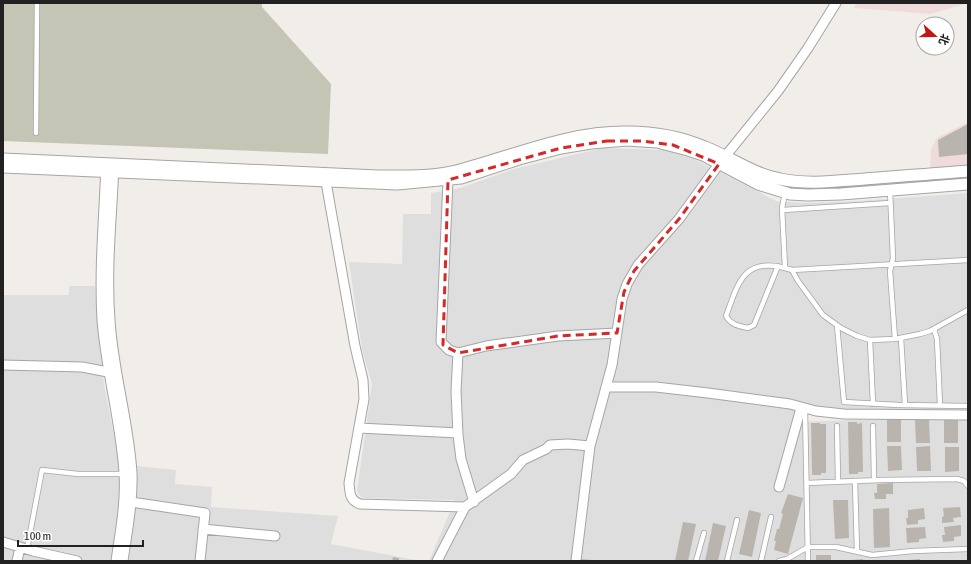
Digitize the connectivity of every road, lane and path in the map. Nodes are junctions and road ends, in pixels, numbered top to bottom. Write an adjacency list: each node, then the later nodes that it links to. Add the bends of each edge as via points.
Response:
1 (38, 3): 3 (lane)
2 (836, 3): 5 (street, via 794,69)
3 (36, 133)
4 (3, 159): 7 (street)
5 (722, 160): 7 (street, via 706,147 675,138 627,132 590,134 559,140 459,170 418,175); 8 (street, via 781,180 806,182); 9 (street, via 673,146 642,141 607,141 561,148); 13 (street, via 758,184); 24 (street, via 679,219 634,271 622,299)
6 (3, 167): 7 (street)
7 (110, 168): 10 (street); 30 (street, via 101,299); 50 (street, via 110,319 114,361 131,463)
8 (968, 171)
9 (448, 180): 10 (street, via 397,184); 28 (street, via 442,342 449,350)
10 (326, 182): 40 (street, via 363,380 364,399)
11 (968, 184): 12 (street)
12 (890, 190): 13 (street, via 808,195); 14 (lane)
13 (785, 192): 15 (lane)
14 (890, 203): 15 (lane); 17 (lane)
15 (783, 210): 19 (lane)
16 (968, 260): 17 (lane)
17 (892, 264): 20 (lane); 26 (lane, via 890,271)
18 (778, 266): 18 (lane, via 761,266 742,276 726,316 735,325 748,328 754,325); 19 (lane)
19 (785, 268): 20 (lane)
20 (792, 270): 22 (lane, via 823,315)
21 (968, 310): 23 (lane)
22 (837, 326): 27 (lane); 32 (lane, via 844,402)
23 (934, 329): 25 (lane); 34 (lane, via 937,339)
24 (617, 333): 28 (street, via 558,336 486,346); 31 (street)
25 (901, 338): 26 (lane); 33 (lane)
26 (895, 339): 27 (lane)
27 (870, 340): 32 (lane)
28 (458, 353): 41 (street)
29 (3, 365): 30 (street, via 82,367)
30 (108, 372): 43 (street, via 120,434)
31 (607, 387): 36 (street, via 656,387 790,404); 42 (street)
32 (873, 404): 33 (lane)
33 (905, 405): 34 (lane)
34 (940, 406): 35 (lane)
35 (968, 406)
36 (803, 408): 37 (street, via 860,415); 47 (lane); 48 (street)
37 (968, 415)
38 (837, 426): 46 (lane)
39 (873, 426): 44 (lane)
40 (359, 428): 41 (street); 52 (street, via 349,483 350,495 354,501 360,504)
41 (458, 433): 51 (street, via 461,459)
42 (590, 446): 51 (street, via 550,445 523,460 511,474); 69 (street)
43 (124, 474): 60 (lane, via 78,474 42,470); 65 (street, via 124,501)
44 (874, 480): 45 (lane); 49 (lane, via 960,479)
45 (855, 481): 46 (lane); 62 (lane)
46 (838, 482): 47 (lane)
47 (807, 483): 59 (lane)
48 (779, 486)
49 (968, 486)
50 (131, 502): 55 (street, via 205,513); 66 (street)
51 (474, 502): 52 (street)
52 (465, 507): 68 (street)
53 (771, 517): 72 (lane)
54 (737, 520): 71 (lane)
55 (203, 529): 57 (street); 67 (street)
56 (704, 533): 70 (lane)
57 (275, 536)
58 (3, 542): 60 (street)
59 (808, 547): 62 (lane, via 827,546); 73 (lane); 74 (lane)
60 (23, 548): 63 (street); 64 (street)
61 (968, 549): 62 (lane, via 872,555)
62 (857, 551)
63 (17, 561)
64 (77, 561)
65 (116, 561)
66 (123, 561)
67 (200, 561)
68 (437, 561)
69 (576, 561)
70 (696, 561)
71 (727, 561)
72 (761, 561)
73 (779, 561)
74 (808, 561)

